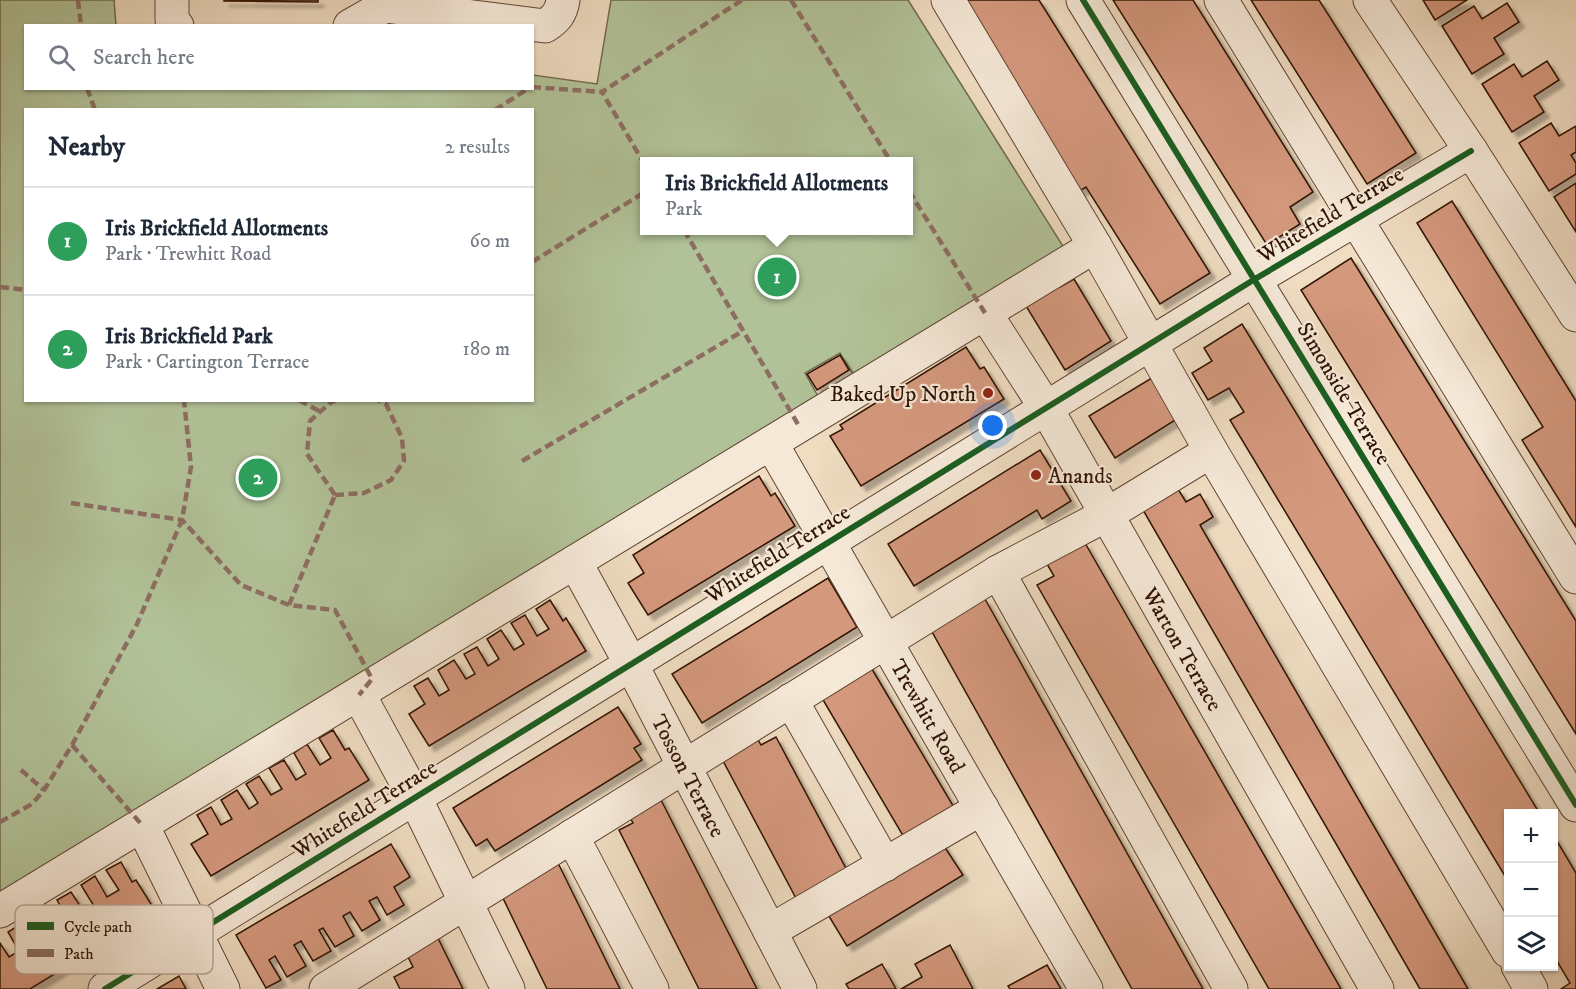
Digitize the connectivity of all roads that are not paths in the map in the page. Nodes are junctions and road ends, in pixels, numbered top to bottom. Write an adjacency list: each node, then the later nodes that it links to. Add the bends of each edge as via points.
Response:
1 (172, 0): 8 (street)
2 (563, 0): 11 (street, via 554,20 545,26)
3 (948, 0): 14 (street)
4 (1083, 0): 15 (street, Simonside Terrace)
5 (1221, 0): 13 (street)
6 (1370, 0): 12 (street)
7 (386, 3): 9 (street); 10 (street)
8 (175, 24)
9 (353, 24)
10 (531, 24)
11 (534, 24)
12 (1471, 151): 13 (street, Whitefield Terrace); 17 (street)
13 (1356, 219): 15 (street, Whitefield Terrace); 26 (street)
14 (1095, 246): 16 (street); 18 (street)
15 (1255, 279): 18 (street, Whitefield Terrace); 33 (street, Simonside Terrace)
16 (985, 313): 19 (street, Warton Terrace); 20 (street)
17 (1576, 315)
18 (1152, 343): 19 (street, Whitefield Terrace); 21 (street)
19 (1046, 408): 22 (street, Warton Terrace); 23 (street, Whitefield Terrace)
20 (771, 443): 23 (street, Trewhitt Road); 24 (street)
21 (1211, 451): 22 (street); 43 (street)
22 (1106, 515): 25 (street); 56 (street, Warton Terrace)
23 (829, 542): 27 (street, Trewhitt Road); 28 (street, Whitefield Terrace)
24 (575, 562): 28 (street, Tosson Terrace); 29 (street)
25 (998, 572): 27 (street); 55 (street)
26 (1576, 577)
27 (887, 641): 30 (street); 34 (street, Trewhitt Road)
28 (631, 664): 31 (street, Tosson Terrace); 32 (street, Whitefield Terrace)
29 (359, 695): 32 (street); 35 (street)
30 (791, 700): 31 (street); 37 (street)
31 (684, 766): 36 (street); 42 (street, Tosson Terrace)
32 (415, 798): 38 (street); 41 (street, Whitefield Terrace)
33 (1576, 805)
34 (982, 808): 37 (street); 54 (street, Trewhitt Road)
35 (142, 825): 39 (street); 40 (street)
36 (572, 836): 38 (street); 52 (street)
37 (885, 865): 42 (street)
38 (466, 902): 47 (street); 51 (street)
39 (182, 905)
40 (0, 911)
41 (213, 923)
42 (770, 931): 53 (street, Tosson Terrace)
43 (1504, 943)
44 (213, 968): 49 (street)
45 (1521, 971): 57 (street)
46 (129, 974): 48 (street, Whitefield Terrace)
47 (367, 978): 50 (street)
48 (105, 989)
49 (223, 989)
50 (326, 989)
51 (508, 989)
52 (652, 989)
53 (800, 989)
54 (1086, 989)
55 (1231, 989)
56 (1377, 989)
57 (1531, 989)

